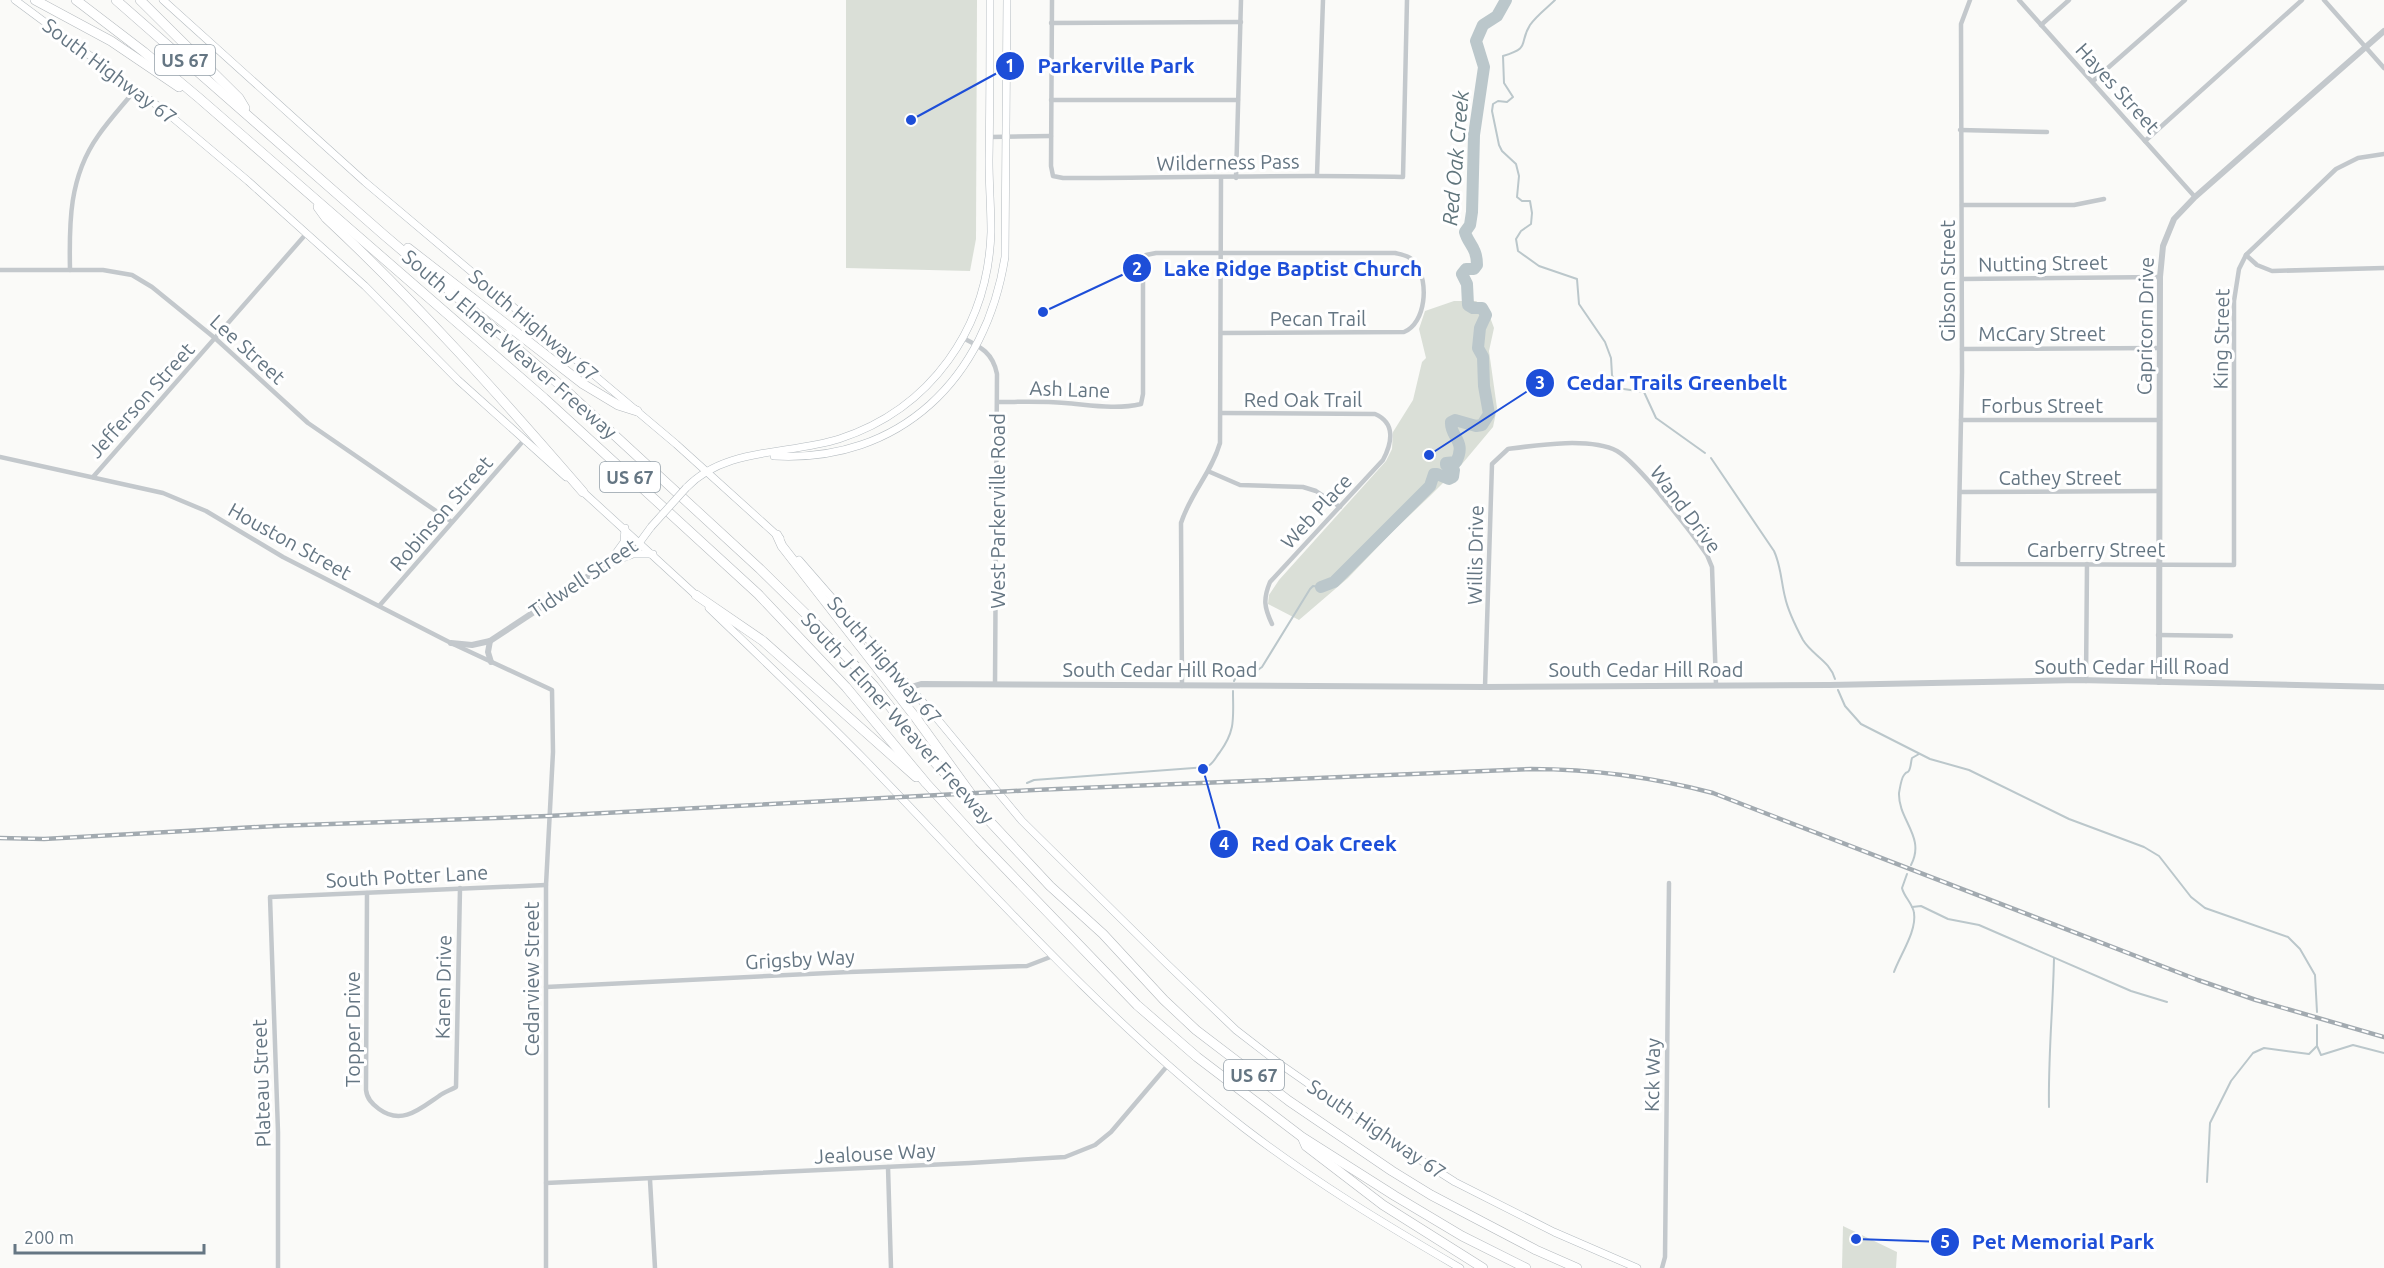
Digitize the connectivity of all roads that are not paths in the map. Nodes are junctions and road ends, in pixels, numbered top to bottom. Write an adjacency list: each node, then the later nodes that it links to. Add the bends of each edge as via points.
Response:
1 (15, 0): 26 (main road, South Highway 67)
2 (35, 0): 27 (highway, via 111,41)
3 (76, 0): 27 (highway, South J Elmer Weaver Freeway / US 67)
4 (116, 0): 30 (highway, South J Elmer Weaver Freeway / US 67)
5 (140, 0): 30 (highway, via 239,98)
6 (163, 0): 63 (main road, South Highway 67, via 365,182)
7 (990, 0): 35 (main road)
8 (1007, 0): 33 (main road)
9 (1052, 0): 20 (street)
10 (1241, 0): 19 (street)
11 (1323, 0): 38 (street)
12 (1407, 0): 38 (street, Wilderness Pass, via 1403,177)
13 (1970, 0): 31 (street, Gibson Street, via 1961,24)
14 (2019, 0): 21 (street, Hayes Street)
15 (2069, 0): 21 (street)
16 (2185, 0): 25 (street)
17 (2302, 0): 36 (street)
18 (2324, 0): 23 (street)
19 (1241, 22): 20 (street); 29 (street)
20 (1052, 23): 28 (street)
21 (2041, 26): 25 (street, Hayes Street)
22 (2384, 31): 23 (street, Capricorn Drive)
23 (2366, 47): 24 (street); 42 (street, Capricorn Drive)
24 (2384, 68)
25 (2093, 81): 36 (street, Hayes Street)
26 (136, 89): 45 (main road, South Highway 67); 53 (street, via 99,135 80,173 70,214)
27 (199, 98): 41 (highway, South J Elmer Weaver Freeway / US 67)
28 (1052, 100): 29 (street); 34 (street)
29 (1238, 100): 40 (street)
30 (253, 120): 48 (highway, South J Elmer Weaver Freeway / US 67)
31 (1960, 130): 32 (street); 44 (street, Gibson Street)
32 (2047, 132)
33 (1006, 136): 34 (street); 35 (street); 47 (main road)
34 (1051, 136): 39 (street, Wilderness Pass, via 1053,176)
35 (990, 137): 46 (main road)
36 (2145, 141): 42 (street, Hayes Street)
37 (2384, 154): 50 (street, King Street, via 2358,158 2336,169)
38 (1317, 175): 40 (street, Wilderness Pass)
39 (1221, 178): 40 (street, Wilderness Pass); 49 (street)
40 (1236, 178)
41 (309, 195): 76 (highway, via 326,218 401,290 485,380); 106 (highway, South J Elmer Weaver Freeway / US 67, via 544,398 758,594 846,687)
42 (2195, 197): 54 (street, Capricorn Drive, via 2174,219 2163,246)
43 (2104, 199): 44 (street, via 2074,205)
44 (1962, 204): 55 (street, Gibson Street)
45 (306, 234): 58 (street, Jefferson Street); 68 (main road, South Highway 67)
46 (991, 234): 47 (main road); 57 (main road, via 981,297)
47 (1006, 234): 59 (main road, via 997,298)
48 (384, 235): 63 (highway, via 403,243 583,384 618,405); 107 (highway, South J Elmer Weaver Freeway / US 67, via 560,385 815,623)
49 (1221, 254): 56 (street); 56 (street, Pecan Trail, via 1395,253 1407,255 1415,262 1423,284 1422,314 1404,332); 62 (street, Ash Lane, via 1146,255 1141,404)
50 (2246, 255): 51 (street, via 2272,271); 88 (street, King Street, via 2238,269 2234,301)
51 (2384, 268)
52 (0, 270): 53 (street, Lee Street)
53 (70, 270): 58 (street, Lee Street, via 103,270 132,276 152,286)
54 (2160, 277): 55 (street, Nutting Street); 60 (street, Capricorn Drive)
55 (1962, 279): 61 (street, Gibson Street)
56 (1221, 333): 64 (street)
57 (963, 338): 59 (street, West Parkerville Road); 70 (main road, Tidwell Street, via 939,372 901,408 860,431 823,444)
58 (216, 339): 74 (street, Jefferson Street); 79 (street, Lee Street, via 308,423)
59 (977, 345): 62 (street, West Parkerville Road, via 995,363); 70 (main road, Tidwell Street, via 944,393 888,432 854,447 820,455)
60 (2159, 348): 61 (street, McCary Street); 67 (street, Capricorn Drive)
61 (1962, 349): 66 (street, Gibson Street)
62 (998, 402): 99 (street, West Parkerville Road)
63 (637, 411): 72 (main road, South Highway 67)
64 (1221, 414): 65 (street, Red Oak Trail, via 1375,414); 73 (street, via 1221,443)
65 (1384, 418): 78 (street, Web Place, via 1389,427 1387,453)
66 (1961, 420): 67 (street, Forbus Street); 77 (street, Gibson Street)
67 (2160, 420): 75 (street, Capricorn Drive)
68 (524, 440): 76 (main road, South Highway 67); 79 (street, Robinson Street)
69 (1527, 447): 100 (street, Wand Drive, via 1578,444 1617,452 1633,465 1701,546 1712,567); 103 (street, Willis Drive, via 1508,449 1492,464)
70 (763, 455): 72 (main road, Tidwell Street, via 723,462)
71 (0, 457): 74 (street, Houston Street)
72 (706, 471): 81 (main road, South Highway 67); 82 (main road, Tidwell Street, bridge, via 686,488)
73 (1210, 472): 78 (street, via 1240,484 1303,487); 101 (street, via 1187,504 1181,523)
74 (93, 477): 90 (street, Houston Street, via 163,492 195,506)
75 (2159, 491): 77 (street, Cathey Street); 87 (street, Capricorn Drive)
76 (583, 492): 80 (main road, South Highway 67)
77 (1960, 492): 85 (street, Gibson Street)
78 (1341, 507): 91 (street, Web Place, via 1270,582 1264,607)
79 (452, 522): 90 (street, Robinson Street)
80 (625, 528): 82 (main road, South Highway 67); 84 (main road, via 620,550)
81 (777, 535): 102 (main road, South Highway 67); 107 (highway, via 916,718)
82 (640, 542): 83 (main road, South Highway 67); 84 (street, Tidwell Street)
83 (653, 554): 84 (main road, via 633,554); 89 (main road, South Highway 67)
84 (607, 564): 94 (street, Tidwell Street)
85 (1958, 564): 86 (street, Carberry Street)
86 (2087, 564): 87 (street, Carberry Street); 97 (street)
87 (2159, 564): 88 (street, Carberry Street); 92 (street, Capricorn Drive)
88 (2234, 565)
89 (696, 595): 106 (highway, via 763,641); 113 (main road, South Highway 67, via 837,732)
90 (380, 605): 95 (street, Houston Street)
91 (1272, 624)
92 (2158, 635): 93 (street); 98 (street, Capricorn Drive)
93 (2231, 636)
94 (490, 641): 95 (street, Tidwell Street, via 472,645); 96 (street)
95 (451, 643): 96 (street, Houston Street)
96 (491, 662): 105 (street, Houston Street)
97 (2086, 682): 98 (street, South Cedar Hill Road); 100 (street, South Cedar Hill Road)
98 (2158, 682): 104 (street, South Cedar Hill Road)
99 (995, 684): 101 (street, South Cedar Hill Road); 102 (street, South Cedar Hill Road)
100 (1716, 685): 103 (street, South Cedar Hill Road)
101 (1182, 686): 103 (street, South Cedar Hill Road)
102 (908, 687): 129 (main road, South Highway 67, via 1022,821 1236,1030 1392,1142 1455,1182)
103 (1485, 687)
104 (2384, 687)
105 (552, 690): 109 (street, Cedarview Street)
106 (926, 783): 117 (highway, South J Elmer Weaver Freeway / US 67, via 1137,1005 1197,1057)
107 (982, 814): 128 (highway, South J Elmer Weaver Freeway / US 67, via 1164,1000 1233,1059 1353,1146 1431,1195)
108 (1669, 883): 130 (street, Kck Way)
109 (546, 885): 110 (street, South Potter Lane); 114 (street, Cedarview Street)
110 (460, 888): 111 (street, South Potter Lane); 116 (street, Karen Drive)
111 (367, 893): 112 (street, South Potter Lane); 116 (street, Topper Drive, via 367,1096 387,1114 408,1114 421,1110)
112 (270, 897): 121 (street, Plateau Street)
113 (1053, 956): 114 (street, Grigsby Way, via 1027,966); 115 (main road, South Highway 67)
114 (546, 987): 120 (street, Cedarview Street)
115 (1168, 1065): 118 (street, Jealouse Way, via 1112,1132 1078,1152 1051,1159); 125 (main road, South Highway 67, via 1244,1128 1323,1185)
116 (456, 1086)
117 (1302, 1137): 126 (highway, via 1306,1146 1383,1205); 127 (highway, South J Elmer Weaver Freeway / US 67, via 1462,1236)
118 (888, 1167): 119 (street, Jealouse Way); 124 (street)
119 (650, 1180): 120 (street, Jealouse Way); 123 (street)
120 (546, 1183): 122 (street, Cedarview Street)
121 (278, 1268)
122 (546, 1268)
123 (655, 1268)
124 (891, 1268)
125 (1460, 1268)
126 (1484, 1268)
127 (1526, 1268)
128 (1577, 1268)
129 (1637, 1268)
130 (1662, 1268)

